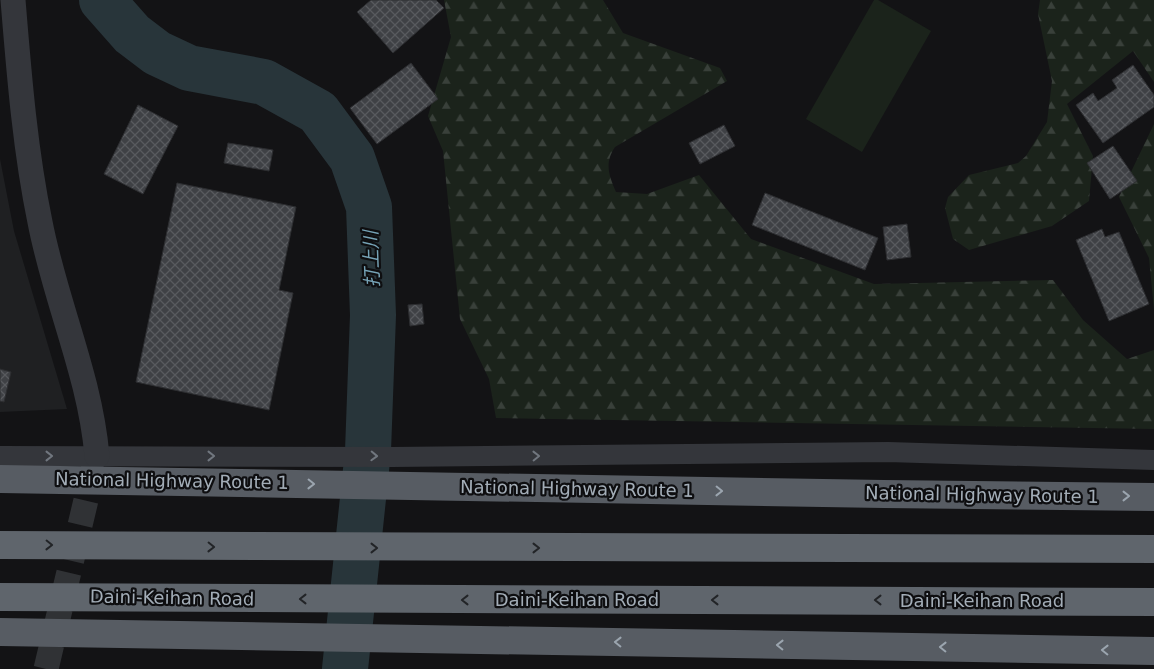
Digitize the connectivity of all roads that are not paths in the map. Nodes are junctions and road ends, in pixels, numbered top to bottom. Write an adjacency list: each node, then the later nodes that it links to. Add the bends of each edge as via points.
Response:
1 (13, 0): 3 (street, via 18,71 40,222 94,419)
2 (0, 456): 3 (street, one-way to 3)
3 (97, 456): 4 (street, one-way to 4, via 888,452)
4 (1154, 460)
5 (0, 479): 6 (highway, National Highway Route 1, one-way to 6, bridge)
6 (1154, 497)
7 (0, 545): 8 (highway, one-way to 8, bridge)
8 (1154, 549)
9 (0, 597): 10 (highway, Daini-Keihan Road, one-way to 9, bridge)
10 (1154, 602)
11 (0, 632): 12 (highway, one-way to 11, bridge)
12 (1154, 651)

